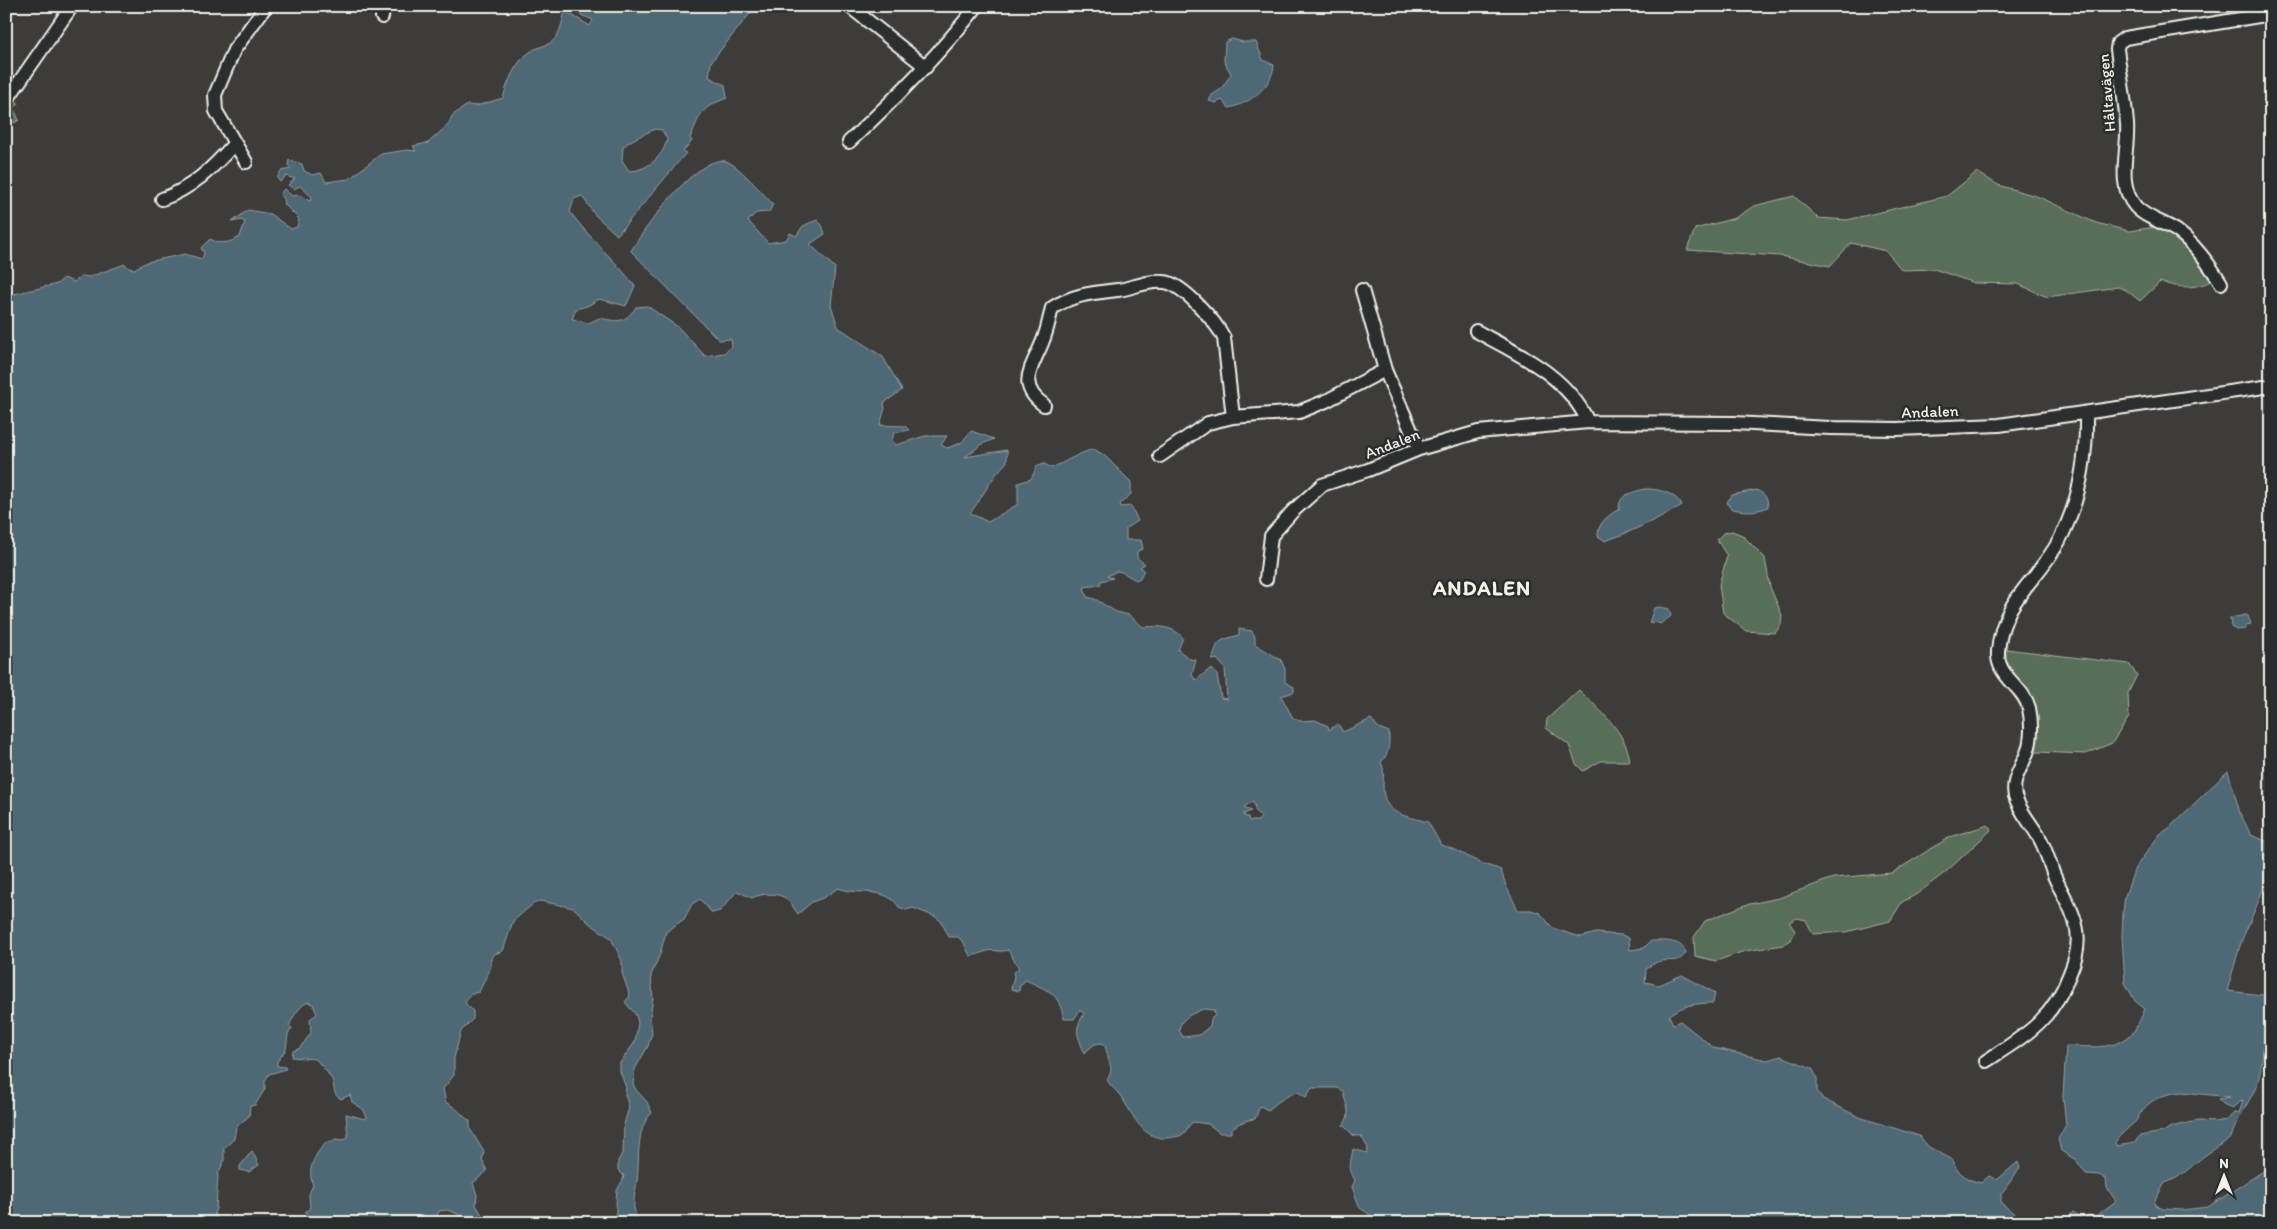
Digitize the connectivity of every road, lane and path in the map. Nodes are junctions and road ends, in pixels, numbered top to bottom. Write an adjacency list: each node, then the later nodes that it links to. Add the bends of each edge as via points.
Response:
1 (72, 6): 7 (street)
2 (266, 6): 9 (street, via 234,50 215,95 216,111)
3 (849, 6): 6 (street)
4 (977, 6): 6 (street)
5 (2271, 14): 12 (street, Håltavägen, via 2127,38 2118,43 2127,125 2127,191 2134,205 2143,213 2178,232 2208,262)
6 (926, 67): 8 (street)
7 (6, 101)
8 (849, 142)
9 (234, 144): 10 (street); 11 (street, via 199,178 183,190)
10 (246, 162)
11 (162, 199)
12 (2221, 283)
13 (1362, 290): 15 (street)
14 (1476, 331): 20 (street, via 1551,376 1575,398)
15 (1385, 370): 19 (street, via 1299,412); 21 (street)
16 (2271, 386): 18 (street, Andalen)
17 (1044, 405): 19 (street, via 1028,385 1029,373 1043,341 1052,308 1089,292 1164,282 1181,290 1220,329 1224,338)
18 (2086, 413): 20 (street, Andalen, via 1999,426 1897,429 1729,422); 24 (street, via 2086,455 2075,503 2059,541 2010,608 2001,628 1998,660 2001,671 2022,692 2030,711 2030,742 2016,778 2015,796 2043,844 2053,874 2073,914 2077,947 2067,982 2052,1010 2026,1034)
19 (1233, 417): 22 (street, via 1208,424)
20 (1588, 422): 21 (street, Andalen, via 1478,432)
21 (1419, 449): 23 (street, Andalen, via 1322,485 1271,536)
22 (1160, 456)
23 (1266, 578)
24 (1986, 1061)

